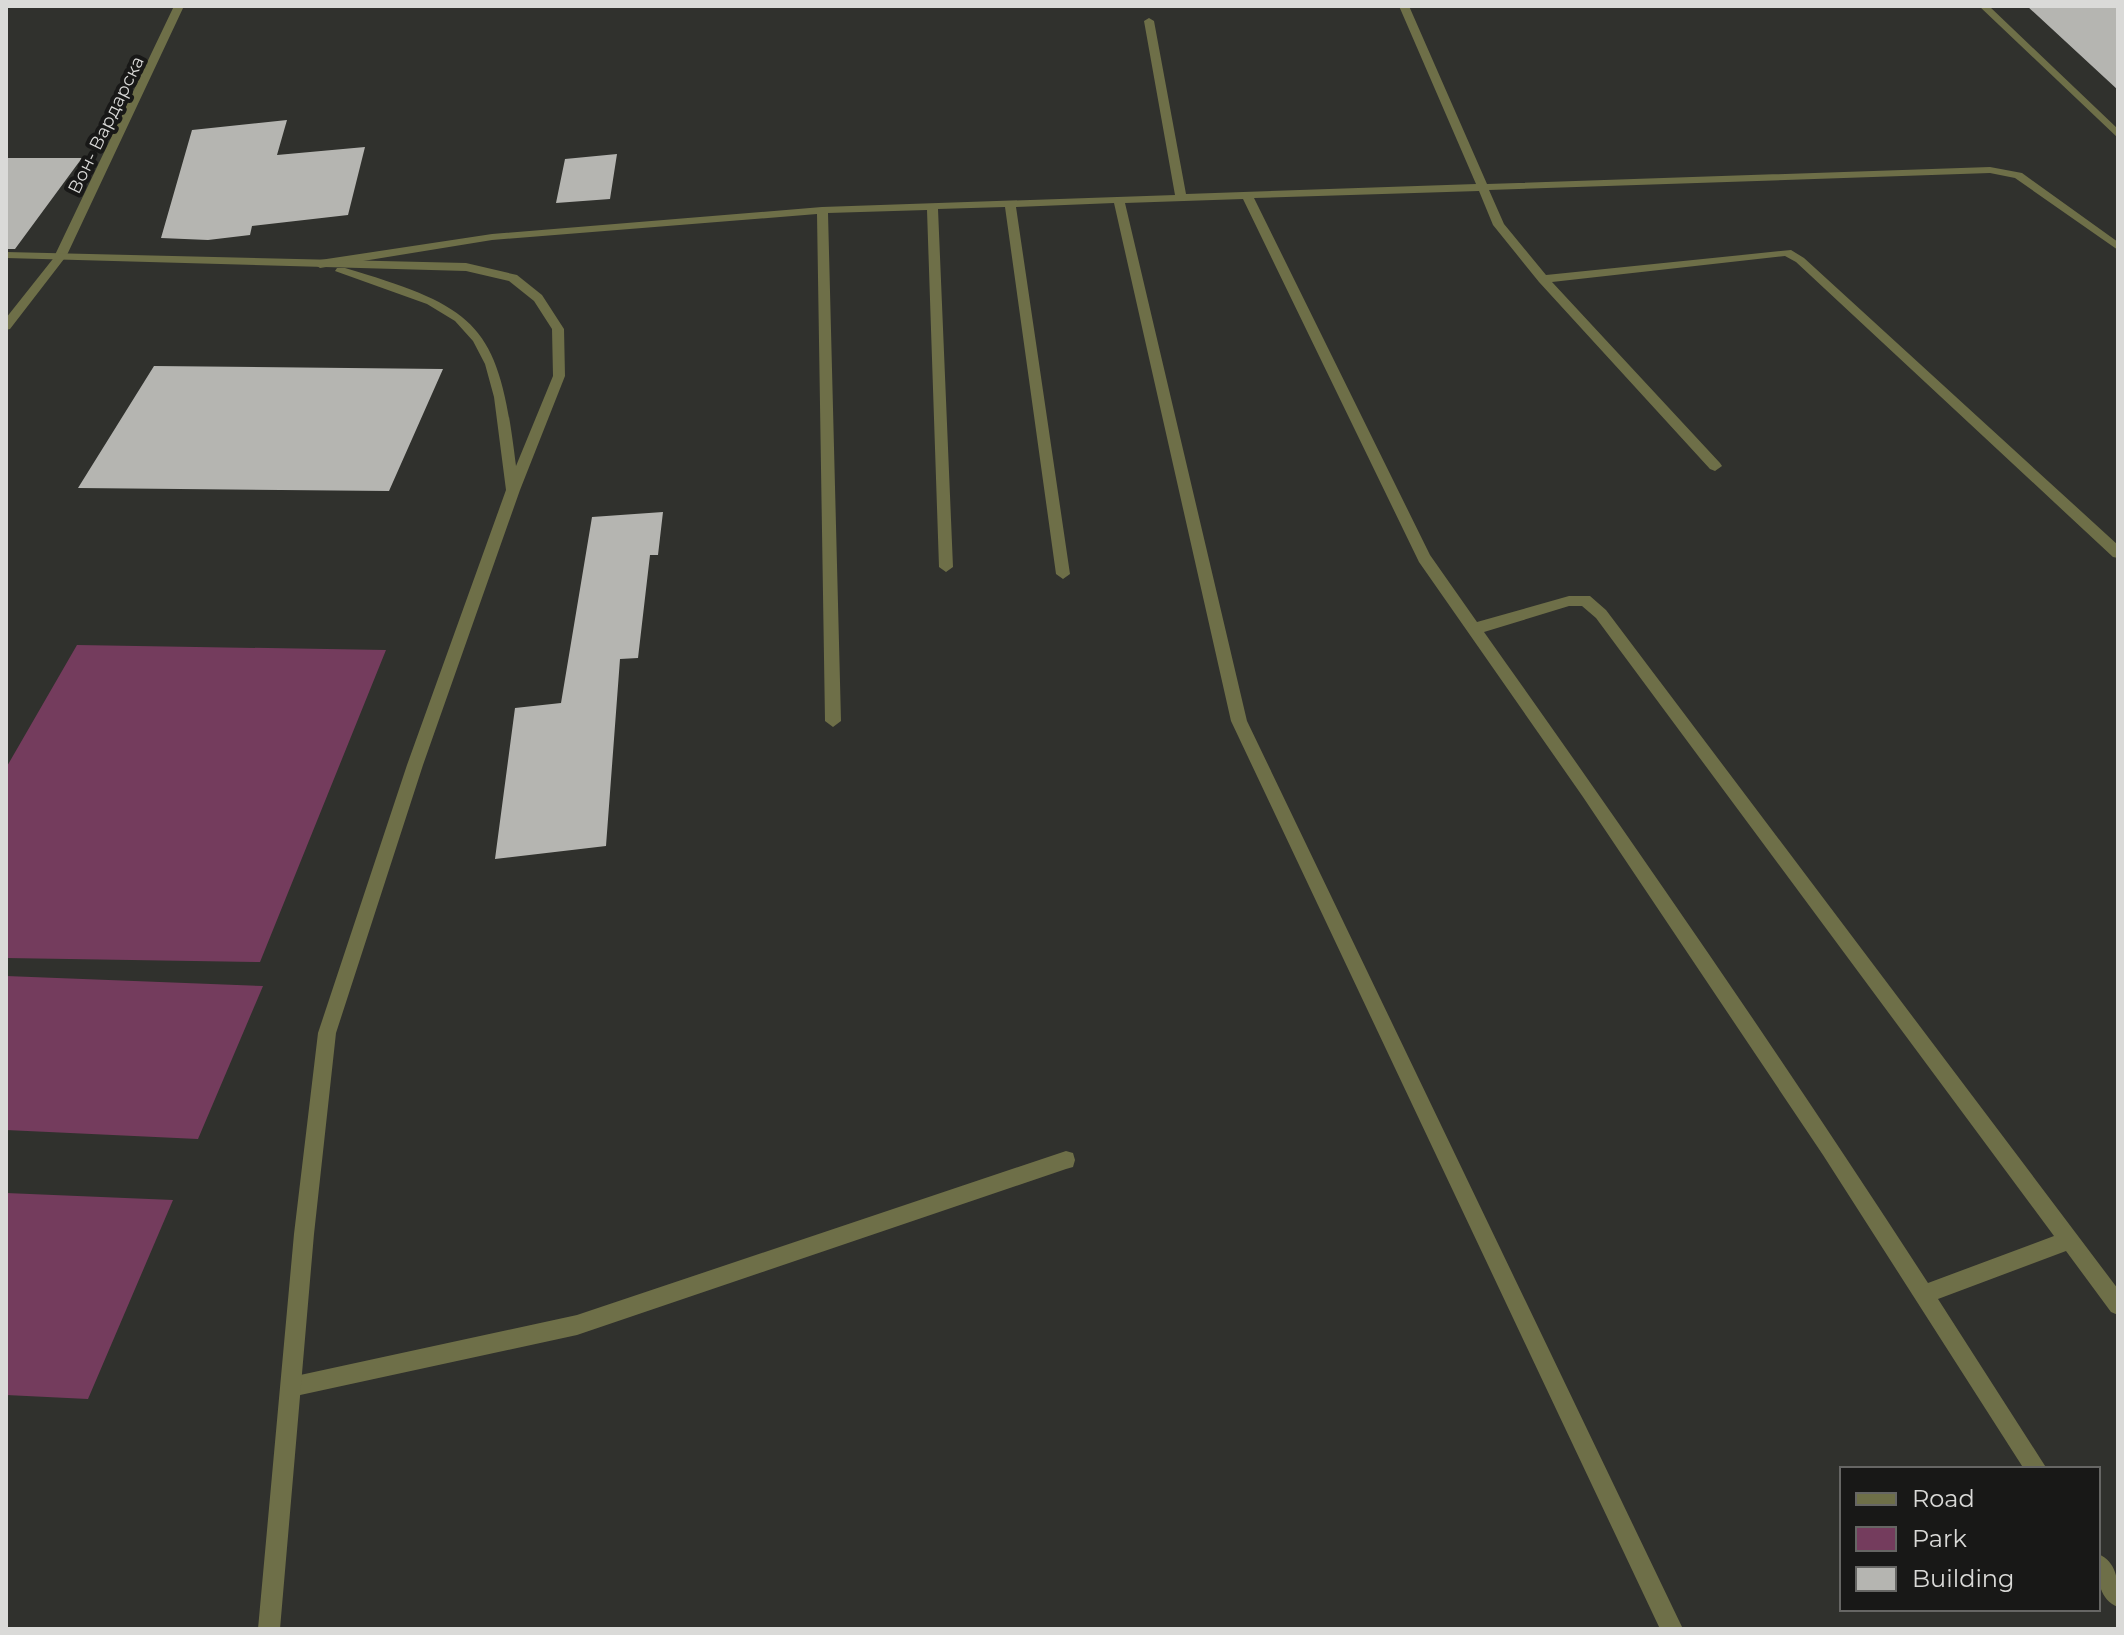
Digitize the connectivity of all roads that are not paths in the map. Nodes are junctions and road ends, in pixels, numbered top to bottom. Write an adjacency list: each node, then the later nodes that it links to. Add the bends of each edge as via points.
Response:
1 (179, 6): 15 (street, Вон- Вардарска)
2 (1404, 6): 6 (street)
3 (1984, 6): 5 (street)
4 (1149, 21): 7 (street)
5 (2118, 135)
6 (1481, 189): 8 (street); 13 (street, via 1990,170 2018,175); 17 (street, via 1499,225)
7 (1181, 197): 8 (street); 9 (street)
8 (1248, 197): 24 (street, via 1424,558)
9 (1118, 198): 10 (street); 35 (street, via 1239,721)
10 (1010, 203): 11 (street); 23 (street)
11 (932, 206): 12 (street); 22 (street)
12 (822, 210): 16 (street, via 492,237); 25 (street)
13 (2118, 247)
14 (6, 255): 15 (street)
15 (60, 257): 16 (street); 18 (street, Вон- Вардарска)
16 (317, 264): 20 (street, via 403,287 462,318 487,347 500,387); 20 (street, via 466,267 513,278 538,298 558,329 559,376)
17 (1543, 279): 19 (street); 21 (street, via 1787,252)
18 (6, 326)
19 (1715, 466)
20 (513, 490): 30 (street, via 327,1033)
21 (2118, 553)
22 (946, 567)
23 (1063, 574)
24 (1474, 629): 27 (street, via 1569,601 1585,600 1601,614); 28 (street, via 1652,884)
25 (833, 721)
26 (1066, 1160): 30 (street, via 577,1325)
27 (2069, 1240): 28 (street); 29 (street)
28 (1924, 1294): 31 (street)
29 (2118, 1305)
30 (291, 1387): 34 (street)
31 (2035, 1467)
32 (2100, 1568): 33 (street)
33 (2118, 1596)
34 (269, 1629)
35 (1672, 1629)

